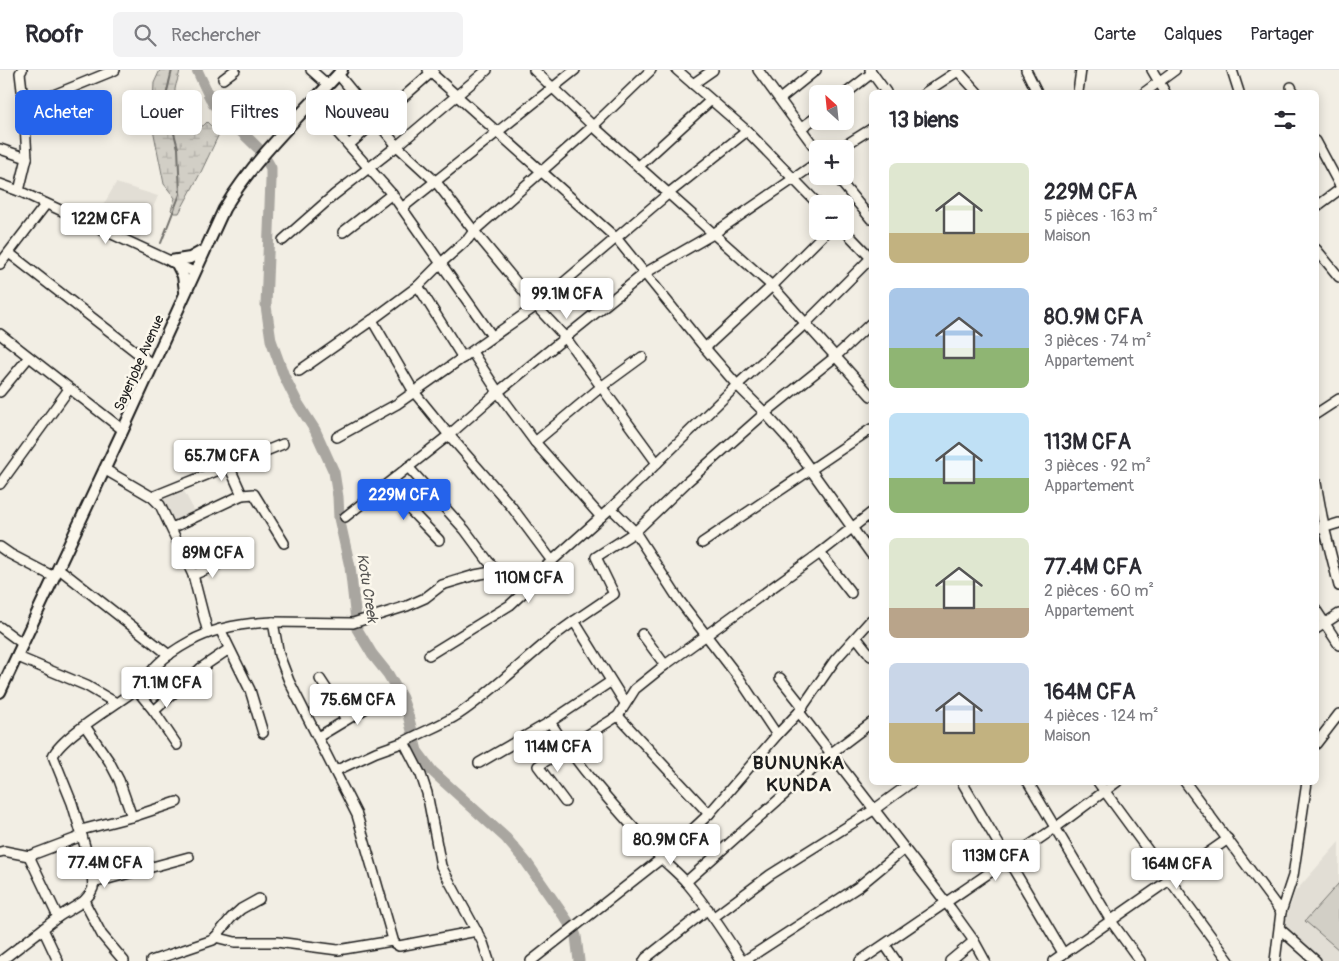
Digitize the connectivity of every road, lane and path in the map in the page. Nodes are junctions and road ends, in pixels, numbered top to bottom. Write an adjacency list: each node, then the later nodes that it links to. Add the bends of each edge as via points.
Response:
1 (22, 70): 28 (street)
2 (115, 70): 29 (street)
3 (235, 70): 22 (street)
4 (311, 70): 25 (street)
5 (487, 70): 41 (street)
6 (534, 70): 27 (street)
7 (576, 70): 27 (street)
8 (651, 70): 46 (street)
9 (677, 70): 24 (street)
10 (713, 70): 24 (street)
11 (758, 70): 42 (street)
12 (816, 70): 42 (street)
13 (957, 70): 33 (street); 34 (street)
14 (1026, 70): 35 (street)
15 (1082, 70): 36 (street)
16 (1152, 70): 23 (street)
17 (1175, 70): 23 (street)
18 (1232, 70): 39 (street)
19 (431, 71): 40 (street); 41 (street)
20 (871, 71): 26 (street); 32 (street)
21 (340, 72): 25 (main road, Sayerjobe Avenue); 31 (street)
22 (223, 79)
23 (1158, 81): 37 (street); 38 (street)
24 (693, 84): 43 (street)
25 (328, 85): 30 (main road, Sayerjobe Avenue)
26 (854, 86)
27 (553, 88): 46 (street); 49 (street)
28 (22, 90)
29 (66, 90)
30 (323, 90)
31 (353, 90)
32 (885, 90)
33 (929, 90)
34 (975, 90)
35 (1034, 90)
36 (1078, 90)
37 (1147, 90)
38 (1164, 90)
39 (1239, 90)
40 (407, 93)
41 (456, 95): 49 (street); 58 (street)
42 (780, 99): 47 (street)
43 (711, 100): 50 (street); 62 (street)
44 (306, 108): 87 (main road, Sayerjobe Avenue, via 236,190)
45 (809, 122): 47 (street)
46 (593, 126): 62 (street); 65 (street)
47 (801, 128): 55 (street)
48 (869, 130): 56 (street)
49 (497, 131): 65 (street); 67 (street)
50 (747, 131): 66 (street); 73 (street)
51 (26, 135): 61 (street)
52 (340, 135): 57 (street)
53 (361, 135): 57 (street)
54 (387, 135): 58 (street)
55 (810, 140)
56 (853, 140)
57 (349, 145): 63 (street)
58 (396, 146): 63 (street); 67 (street)
59 (1319, 147): 69 (street)
60 (0, 149): 61 (street)
61 (27, 158): 72 (street)
62 (639, 166): 73 (street)
63 (369, 168): 74 (street); 84 (street)
64 (809, 168): 66 (street)
65 (541, 171): 80 (street); 83 (street)
66 (793, 179): 75 (street); 82 (street)
67 (436, 182): 78 (street); 80 (street)
68 (0, 184): 72 (street)
69 (1339, 184)
70 (843, 185): 79 (street)
71 (1339, 190): 77 (street)
72 (19, 191): 76 (street)
73 (668, 193): 82 (street); 83 (street)
74 (392, 194): 78 (street); 81 (street)
75 (809, 195)
76 (46, 204): 88 (street); 92 (street)
77 (1319, 204)
78 (402, 208): 93 (street)
79 (869, 217)
80 (474, 231): 93 (street); 101 (street)
81 (343, 232)
82 (713, 234): 96 (street); 99 (street)
83 (617, 239): 96 (street); 101 (street)
84 (283, 240)
85 (818, 240): 99 (street)
86 (854, 240): 90 (street)
87 (205, 249): 92 (main road); 95 (main road, Sayerjobe Avenue)
88 (9, 252): 94 (street); 114 (street)
89 (1319, 252): 97 (street)
90 (869, 256)
91 (869, 260): 103 (street)
92 (174, 262): 95 (street); 100 (main road, via 183,276)
93 (441, 263): 98 (street); 106 (street)
94 (0, 264)
95 (194, 272): 100 (main road, Sayerjobe Avenue)
96 (645, 273): 107 (street); 108 (street)
97 (1339, 277)
98 (418, 286): 102 (street); 113 (street)
99 (772, 286): 103 (street); 108 (street)
100 (185, 292): 114 (main road, Sayerjobe Avenue)
101 (536, 306): 106 (street); 107 (street)
102 (372, 320): 115 (street); 120 (street)
103 (806, 324): 112 (street); 116 (street)
104 (869, 324): 112 (street)
105 (0, 334): 110 (street)
106 (492, 336): 109 (street)
107 (565, 337): 117 (street); 121 (street)
108 (705, 348): 116 (street)
109 (472, 352): 113 (street); 121 (street)
110 (29, 357): 118 (street); 119 (street)
111 (642, 357): 117 (street)
112 (835, 357): 122 (street); 125 (street)
113 (463, 358): 120 (street)
114 (153, 365): 126 (main road, Sayerjobe Avenue)
115 (299, 371)
116 (737, 385): 125 (street); 132 (street)
117 (601, 387): 130 (street); 132 (street)
118 (69, 389): 126 (street); 137 (street)
119 (0, 392)
120 (414, 392): 128 (street); 129 (street)
121 (498, 392): 128 (street); 130 (street)
122 (869, 394)
123 (1339, 399): 124 (street)
124 (1319, 412)
125 (765, 413): 136 (street); 149 (street)
126 (123, 430): 135 (main road, Sayerjobe Avenue)
127 (869, 430): 136 (street)
128 (449, 435): 134 (street); 156 (street, via 511,506)
129 (337, 436)
130 (536, 442): 144 (street)
131 (283, 444): 133 (street)
132 (657, 463): 141 (street)
133 (229, 466): 139 (street); 140 (street)
134 (408, 467): 138 (street); 159 (street)
135 (104, 469): 140 (street); 160 (main road, Sayerjobe Avenue)
136 (811, 469): 147 (street); 152 (street)
137 (0, 484)
138 (386, 485): 143 (street); 150 (street)
139 (242, 495): 146 (street); 151 (street, via 254,494)
140 (152, 497): 146 (street)
141 (611, 508): 144 (street); 149 (street)
142 (869, 515): 147 (street)
143 (346, 517)
144 (601, 517): 156 (street)
145 (1339, 523): 148 (street)
146 (172, 528): 161 (street)
147 (854, 528): 154 (street); 155 (street)
148 (1320, 529): 162 (street)
149 (635, 532): 166 (street, via 596,558 614,594); 175 (street)
150 (439, 540)
151 (284, 543)
152 (702, 543)
153 (0, 547): 160 (street)
154 (869, 551)
155 (820, 553): 163 (street); 175 (street)
156 (552, 561): 158 (street)
157 (223, 562): 161 (street)
158 (543, 569): 159 (street); 182 (street, via 510,605)
159 (497, 570): 167 (street, via 451,582 418,602 356,622)
160 (56, 573): 177 (main road, Sayerjobe Avenue); 181 (street)
161 (193, 575): 173 (street)
162 (1339, 586)
163 (851, 593)
164 (1319, 614): 169 (street)
165 (1339, 614): 169 (street)
166 (574, 621): 187 (street); 204 (street, via 460,713)
167 (273, 622): 172 (street); 203 (street, via 282,665)
168 (869, 622): 176 (street)
169 (1325, 623): 171 (street); 178 (street)
170 (0, 627): 177 (street)
171 (1319, 628)
172 (220, 629): 173 (street); 179 (street)
173 (208, 633): 181 (street)
174 (642, 634): 184 (street)
175 (705, 636): 184 (street); 202 (street, via 739,678)
176 (856, 637): 180 (street); 193 (street, via 835,660)
177 (23, 644): 183 (main road, Sayerjobe Avenue)
178 (1339, 645)
179 (229, 649): 194 (street, via 201,668); 201 (street, via 250,690)
180 (869, 653)
181 (169, 655): 188 (street)
182 (429, 655)
183 (18, 657): 189 (main road, Sayerjobe Avenue); 191 (street, via 86,686)
184 (665, 665): 192 (street, via 635,689)
185 (780, 678): 193 (street)
186 (320, 679): 197 (street)
187 (610, 682): 192 (street); 198 (street)
188 (136, 689): 191 (street); 194 (street)
189 (0, 692)
190 (386, 696): 197 (street)
191 (116, 703): 200 (street)
192 (625, 703): 196 (street)
193 (801, 710): 202 (street); 208 (street)
194 (154, 711): 206 (street)
195 (1339, 714): 205 (street)
196 (618, 716): 207 (street); 222 (street)
197 (346, 719): 203 (street)
198 (550, 722): 207 (street); 209 (street)
199 (869, 725): 208 (street)
200 (85, 726): 223 (street, via 119,780); 225 (street, via 53,756)
201 (263, 733)
202 (777, 734): 222 (street)
203 (318, 737): 210 (street)
204 (407, 740): 210 (street); 245 (street, via 427,793 441,866)
205 (1319, 740)
206 (177, 745)
207 (566, 747): 220 (street, via 538,766); 231 (street)
208 (830, 754): 221 (street); 234 (street)
209 (480, 763)
210 (335, 771): 247 (street, via 362,829)
211 (908, 785): 221 (street)
212 (964, 785): 232 (street)
213 (1030, 785): 224 (street)
214 (1100, 785): 218 (street)
215 (1113, 785): 218 (street)
216 (1187, 785): 226 (street)
217 (1307, 785): 239 (street, via 1292,876)
218 (1105, 791): 224 (street); 233 (street)
219 (178, 802): 223 (street)
220 (565, 802)
221 (874, 810): 227 (street); 240 (street)
222 (708, 814): 231 (street)
223 (132, 817): 225 (street)
224 (1055, 828): 232 (street); 242 (street)
225 (81, 833): 229 (street); 235 (street)
226 (1228, 839): 233 (street); 239 (street)
227 (904, 849): 238 (street); 258 (street, via 858,886)
228 (0, 852): 229 (street)
229 (30, 856): 241 (street)
230 (189, 857): 235 (street)
231 (662, 858): 234 (street); 256 (street)
232 (1007, 860): 238 (street); 250 (street)
233 (1169, 881): 242 (street); 264 (street)
234 (686, 882): 240 (street)
235 (93, 883): 237 (street)
236 (259, 899): 246 (street, via 230,918)
237 (84, 901): 241 (street); 253 (street, via 102,935)
238 (946, 902): 248 (street); 249 (street)
239 (1282, 912): 244 (street)
240 (711, 913): 257 (street); 258 (street)
241 (58, 917): 243 (street)
242 (1111, 921): 250 (street); 263 (street)
243 (43, 929): 251 (street); 252 (street)
244 (1280, 929): 265 (street); 266 (street)
245 (477, 930): 247 (street, via 399,946); 255 (street)
246 (215, 937): 247 (street, via 236,942 277,942 338,950); 254 (street, via 207,943)
247 (392, 941)
248 (974, 941): 261 (street); 262 (street)
249 (885, 945): 259 (street); 260 (street)
250 (1058, 958)
251 (1, 961)
252 (58, 961)
253 (124, 961)
254 (151, 961)
255 (489, 961)
256 (531, 961)
257 (644, 961)
258 (743, 961)
259 (860, 961)
260 (896, 961)
261 (950, 961)
262 (985, 961)
263 (1140, 961)
264 (1229, 961)
265 (1275, 961)
266 (1316, 961)

